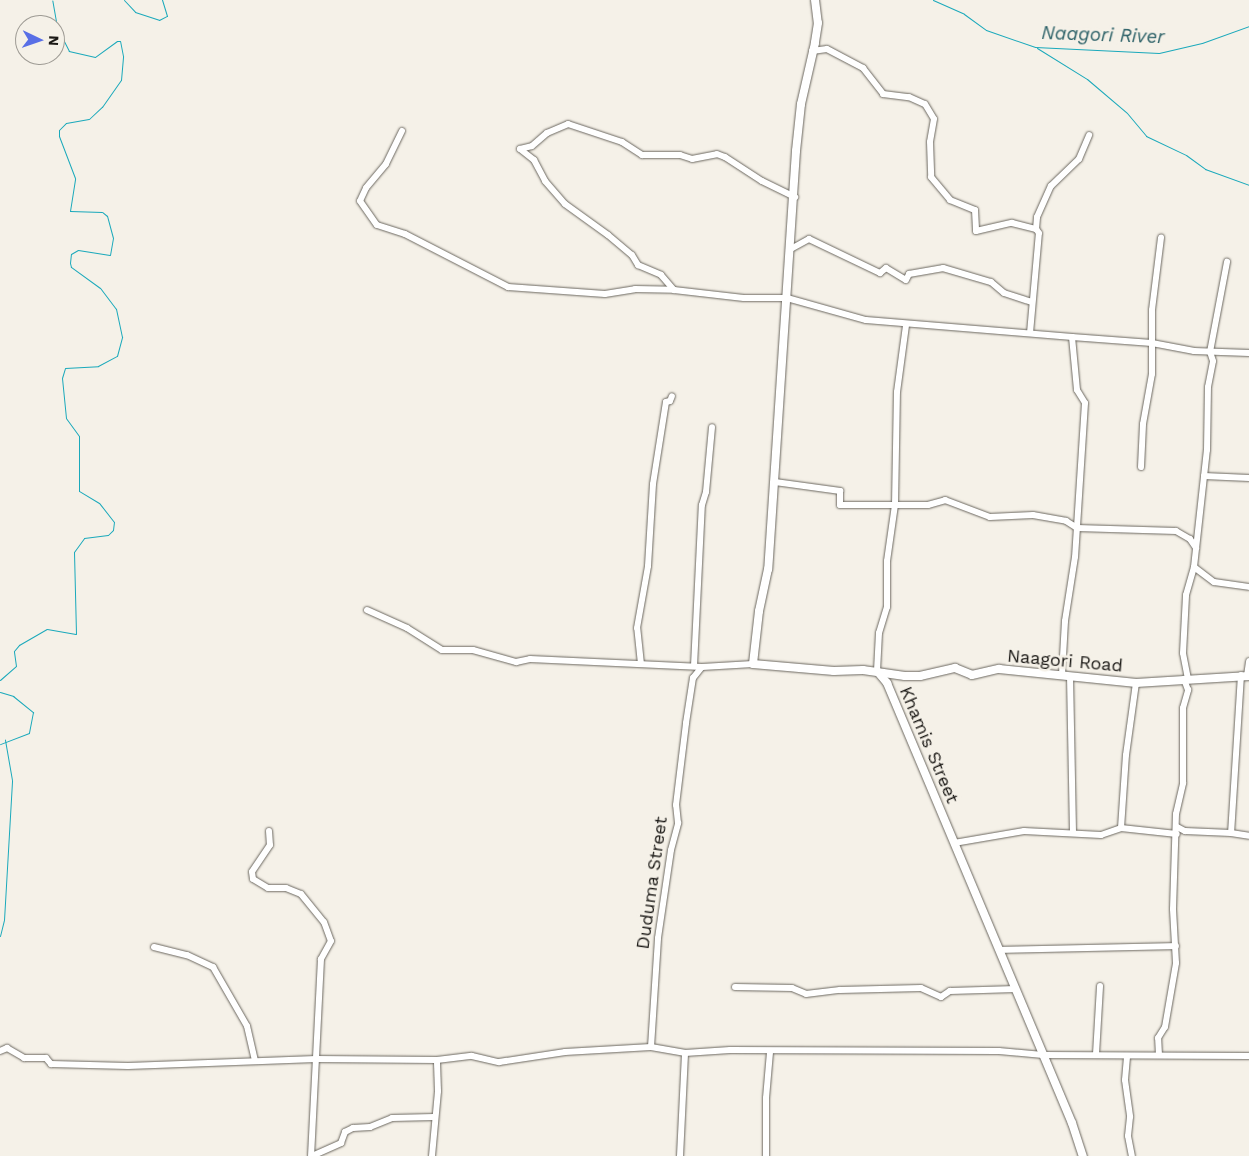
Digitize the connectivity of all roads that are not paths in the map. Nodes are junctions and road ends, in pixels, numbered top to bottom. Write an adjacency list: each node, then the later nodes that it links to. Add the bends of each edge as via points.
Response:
1 (815, 0): 2 (street, via 818,23)
2 (812, 52): 5 (street, via 801,104); 6 (street, via 827,50 863,68 884,94 909,97 924,104 934,119 930,142 931,177 950,200 970,205 975,210 976,231 1012,223)
3 (402, 131): 10 (street, via 386,164 366,188 360,201 377,225 405,234 508,287 605,294 635,289)
4 (1089, 135): 6 (street, via 1079,159 1051,186 1037,217)
5 (795, 197): 8 (street); 10 (street, via 717,154 692,159 680,155 642,155 622,142 568,124 547,133 532,146 520,149 534,160 545,181 565,204 632,255 638,265 661,275)
6 (1036, 229): 12 (street, via 1039,233)
7 (1161, 238): 16 (street, via 1152,310)
8 (788, 250): 11 (street); 12 (street, via 809,239 880,273 886,268 906,280 910,274 942,268 991,282 1004,293)
9 (1227, 262): 17 (street)
10 (674, 290): 11 (street, via 744,298)
11 (787, 298): 13 (street, via 866,320); 24 (street)
12 (1032, 302): 14 (street)
13 (906, 325): 14 (street); 25 (street, via 897,392)
14 (1030, 334): 15 (street)
15 (1072, 337): 16 (street); 26 (street, via 1077,390 1085,404)
16 (1152, 343): 17 (street); 21 (street, via 1152,374 1143,424)
17 (1210, 352): 18 (street); 22 (street, via 1213,361 1208,387)
18 (1249, 354)
19 (672, 396): 32 (street, via 666,402 652,484 648,566 637,628)
20 (712, 426): 34 (street, via 702,505)
21 (1141, 467)
22 (1204, 476): 23 (street); 27 (street)
23 (1249, 478)
24 (775, 482): 25 (street, via 840,491 840,505); 33 (street, via 768,569)
25 (895, 505): 26 (street, via 928,506 944,500 990,517 1034,516 1066,520); 36 (street, via 887,561 887,607 880,633)
26 (1078, 528): 27 (street, via 1176,531 1190,539); 37 (street)
27 (1196, 548): 28 (street)
28 (1194, 567): 29 (street, via 1214,582); 40 (street, via 1186,595 1183,653)
29 (1249, 587)
30 (367, 610): 32 (street, Naagori Road, via 407,628 442,650 473,650 516,662 530,659)
31 (1249, 661): 38 (street)
32 (641, 664): 34 (street, Naagori Road)
33 (753, 664): 35 (street, Naagori Road); 36 (street, Naagori Road)
34 (690, 666): 35 (street, Naagori Road); 39 (street)
35 (702, 667): 39 (street)
36 (877, 671): 37 (street, Naagori Road, via 920,676 955,668 972,675 999,669); 48 (street, Khamis Street, via 887,683)
37 (1066, 675): 41 (street, Naagori Road); 45 (street)
38 (1246, 675): 40 (street, Naagori Road); 46 (street)
39 (693, 678): 55 (street, Duduma Street, via 676,805 678,823 670,850 658,938)
40 (1186, 679): 41 (street, Naagori Road); 44 (street, via 1184,769)
41 (1136, 683): 42 (street, via 1126,755)
42 (1121, 828): 44 (street); 45 (street, via 1101,835)
43 (269, 830): 64 (street, via 270,846 252,872 253,879 268,888 286,888 301,894 324,922 331,941 321,959)
44 (1177, 830): 46 (street); 49 (street, via 1173,909)
45 (1073, 833): 48 (street, via 1024,831)
46 (1231, 833): 47 (street)
47 (1249, 836)
48 (954, 843): 51 (street, Khamis Street)
49 (1176, 946): 51 (street); 61 (street, via 1167,1017 1158,1038)
50 (154, 947): 65 (street, via 187,955 214,967 251,1037)
51 (999, 950): 54 (street, Khamis Street)
52 (735, 986): 54 (street, via 792,988 806,994 921,988 941,997 950,991)
53 (1100, 986): 59 (street)
54 (1016, 989): 60 (street, Khamis Street)
55 (651, 1047): 58 (street); 66 (street, via 556,1053 500,1062 472,1056)
56 (0, 1051): 65 (street, via 7,1048 24,1058 46,1058 51,1064 128,1066)
57 (770, 1052): 58 (street); 60 (street, via 999,1051); 71 (street)
58 (685, 1053): 70 (street)
59 (1096, 1054): 60 (street); 63 (street)
60 (1043, 1055): 72 (street, Khamis Street)
61 (1159, 1055): 62 (street); 63 (street)
62 (1249, 1056)
63 (1127, 1057): 73 (street, via 1125,1080)
64 (316, 1059): 65 (street); 66 (street); 68 (street)
65 (255, 1060)
66 (437, 1060): 67 (street, via 438,1091)
67 (434, 1117): 68 (street, via 392,1118 370,1127 354,1128 345,1132 341,1143); 69 (street)
68 (311, 1156)
69 (432, 1156)
70 (680, 1156)
71 (766, 1156)
72 (1083, 1156)
73 (1132, 1156)

